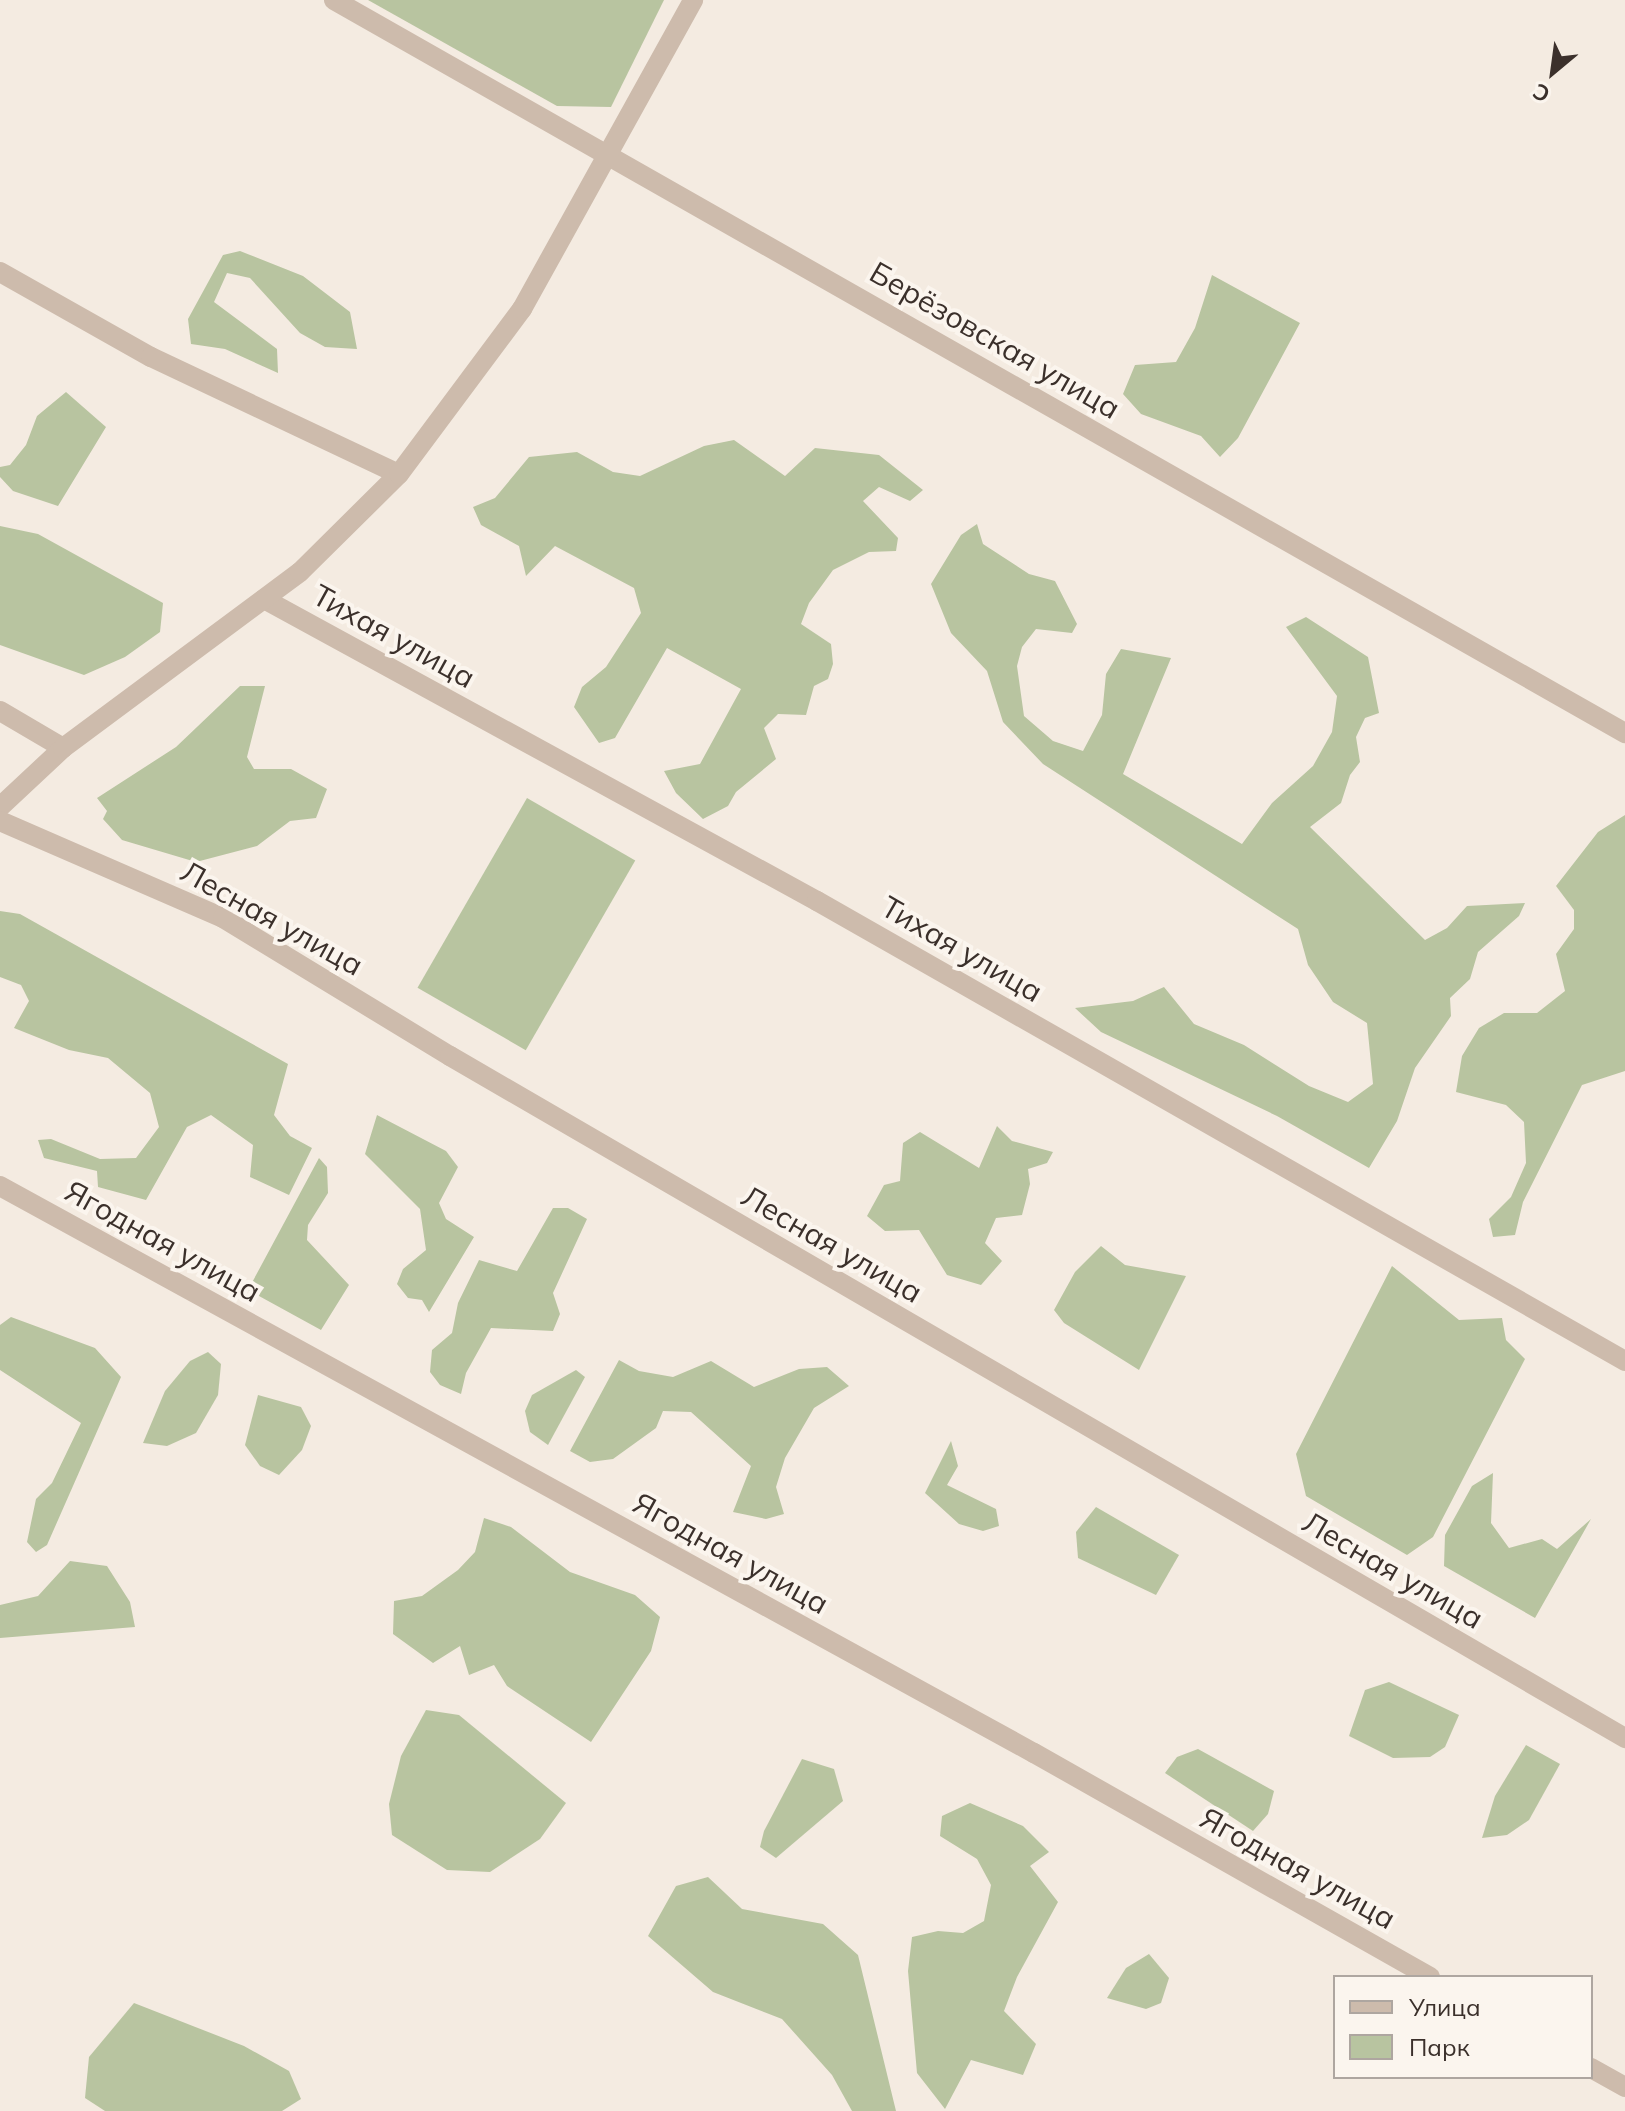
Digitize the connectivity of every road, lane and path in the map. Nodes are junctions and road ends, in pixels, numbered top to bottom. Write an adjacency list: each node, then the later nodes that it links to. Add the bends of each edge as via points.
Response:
1 (334, 0): 3 (street, Берёзовская улица)
2 (693, 0): 3 (street)
3 (608, 152): 5 (street, via 522,309); 8 (street, Берёзовская улица)
4 (0, 272): 5 (street, via 151,357)
5 (399, 474): 6 (street, via 300,572)
6 (264, 599): 9 (street); 13 (street, Тихая улица, via 817,901)
7 (0, 711): 9 (street)
8 (1625, 733)
9 (63, 748): 10 (street)
10 (0, 807)
11 (0, 821): 14 (street, Лесная улица, via 223,918 477,1072)
12 (0, 1186): 15 (street, Ягодная улица, via 1034,1753)
13 (1625, 1361)
14 (1625, 1738)
15 (1426, 1975)
16 (1593, 2069): 17 (street)
17 (1625, 2087)

